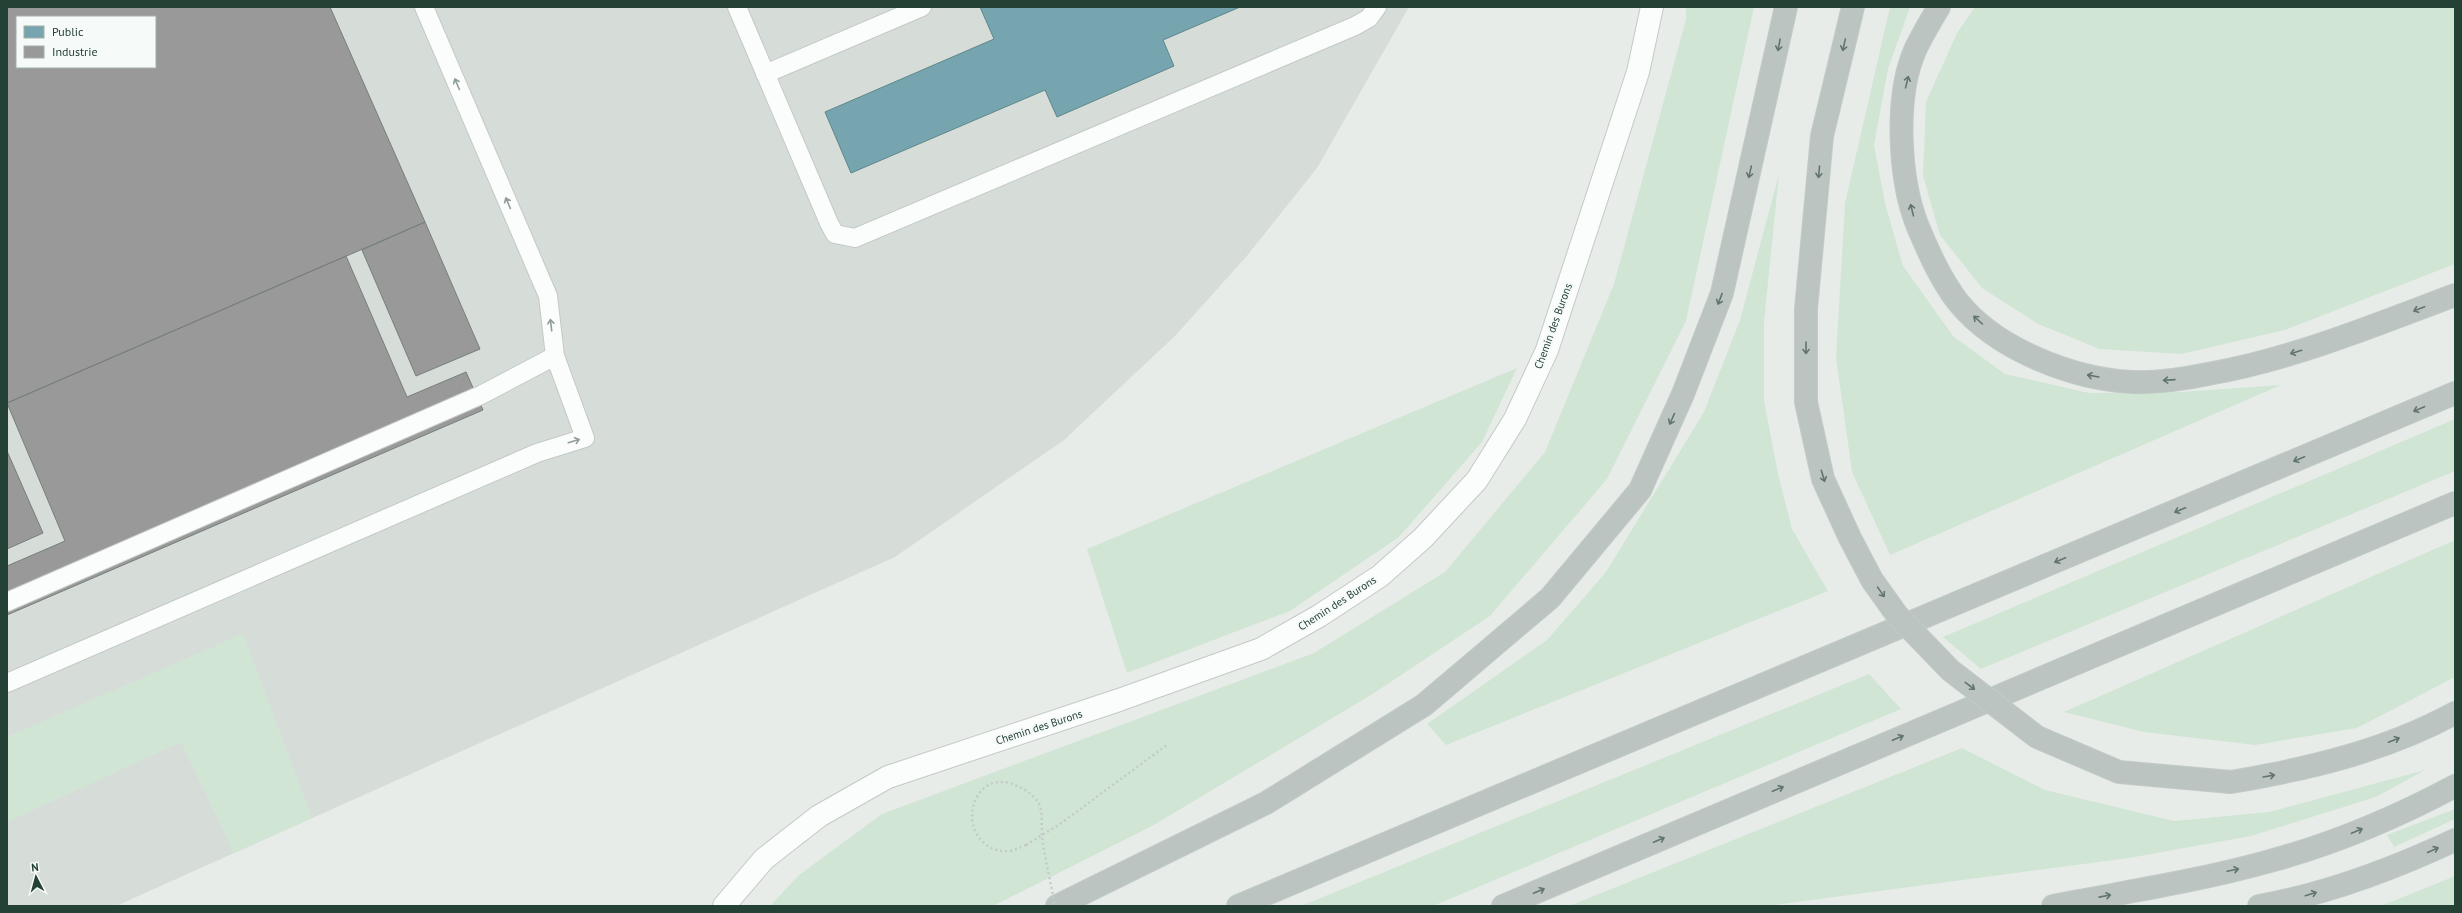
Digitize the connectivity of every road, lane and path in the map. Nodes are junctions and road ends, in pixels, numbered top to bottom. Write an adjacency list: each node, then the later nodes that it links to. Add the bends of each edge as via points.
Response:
1 (424, 7): 11 (lane, one-way to 1, via 548,296)
2 (737, 7): 9 (lane)
3 (922, 7): 9 (lane)
4 (1377, 7): 9 (lane, via 1369,18 1355,26 855,238 835,234)
5 (1652, 7): 20 (street, Chemin des Burons, via 1638,72 1547,350 1515,420 1477,480 1423,538 1380,576 1319,616 1261,649 1119,700 888,777 819,816 764,859)
6 (1786, 7): 21 (highway, one-way to 21, via 1722,293 1683,394 1640,490 1550,598 1424,705 1266,803)
7 (1853, 7): 16 (highway, one-way to 16, bridge, via 1822,136 1806,309 1806,402 1824,479 1872,580 1897,615 1950,670 2037,737 2119,772 2231,782 2297,771 2359,753 2437,723)
8 (1939, 7): 10 (highway, one-way to 8, via 2311,347 2247,367 2183,379 2132,382 2084,374 2032,357 1996,337 1959,303 1930,257 1912,212 1902,148 1903,98 1915,50)
9 (765, 74)
10 (2455, 295)
11 (555, 356): 14 (lane, via 481,394); 15 (lane, one-way to 11, via 536,453 585,438)
12 (2455, 394): 22 (highway, one-way to 22)
13 (2455, 503): 23 (highway, one-way to 13)
14 (7, 602)
15 (7, 683)
16 (2455, 713)
17 (1166, 745): 21 (path, bridge, via 1060,824 1026,845 1009,851 1000,851 981,841 972,821 972,807 983,788 1009,782 1032,794 1040,807 1042,837)
18 (2455, 786): 24 (highway, one-way to 18, via 2270,861 2345,836)
19 (2455, 840): 25 (highway, one-way to 19, via 2291,901 2366,877)
20 (724, 906)
21 (1056, 906)
22 (1238, 906)
23 (1503, 906)
24 (2053, 906)
25 (2259, 906)

